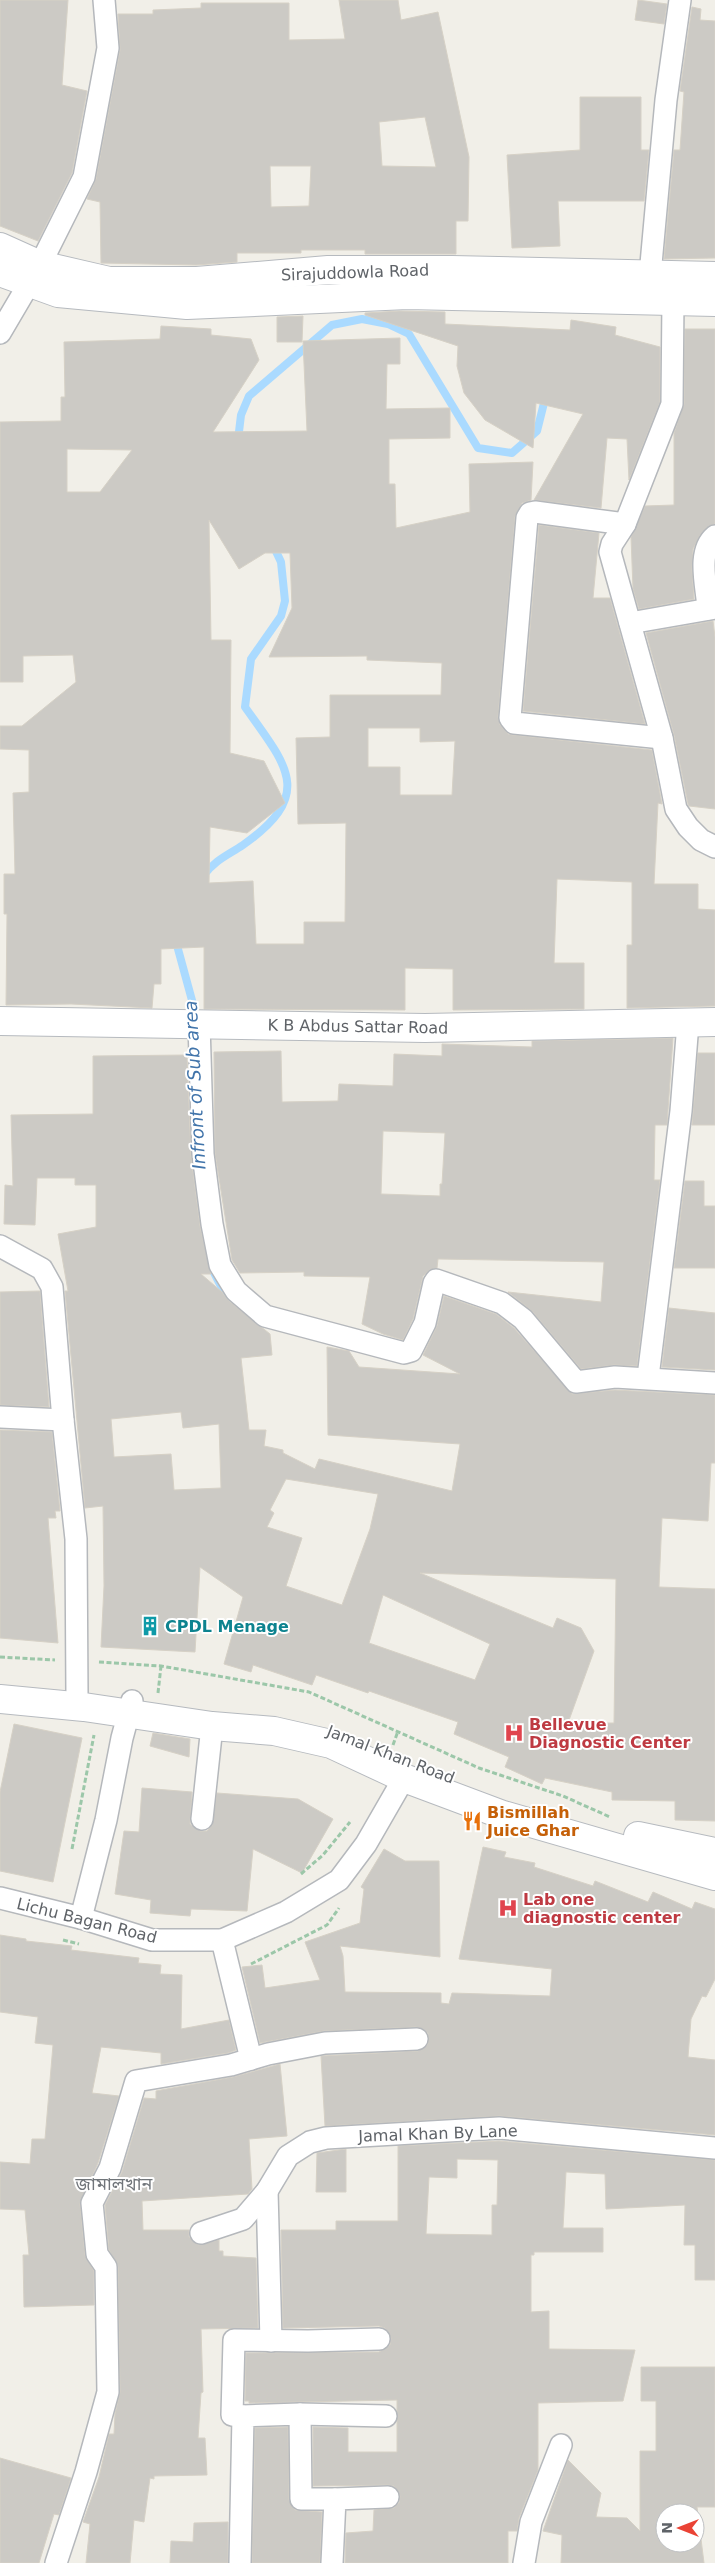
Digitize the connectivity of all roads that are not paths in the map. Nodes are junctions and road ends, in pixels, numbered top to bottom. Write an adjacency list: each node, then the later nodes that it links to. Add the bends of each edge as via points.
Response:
1 (104, 0): 5 (street, via 108,48 84,177)
2 (680, 0): 6 (street, via 666,100)
3 (0, 247): 5 (main road, Sirajuddowla Road)
4 (0, 272): 5 (main road, Sirajuddowla Road)
5 (34, 274): 6 (main road, Sirajuddowla Road, via 109,281 198,281 328,270); 8 (main road, Sirajuddowla Road, via 58,293 187,305 406,295); 10 (street)
6 (650, 275): 7 (main road, Sirajuddowla Road)
7 (715, 276)
8 (673, 299): 9 (main road, Sirajuddowla Road); 11 (street, via 672,404)
9 (715, 302)
10 (0, 333)
11 (625, 524): 14 (street, via 610,552); 15 (street, via 530,513 526,528 510,718 514,723)
12 (715, 536): 13 (street, via 708,542 704,554)
13 (712, 609): 14 (street)
14 (630, 623): 15 (street)
15 (662, 738): 16 (street, via 676,809 701,840)
16 (715, 847)
17 (0, 1021): 20 (main road, K B Abdus Sattar Road)
18 (715, 1022): 19 (main road, K B Abdus Sattar Road)
19 (688, 1023): 20 (main road, K B Abdus Sattar Road, via 425,1028); 22 (street, via 682,1111)
20 (199, 1024): 22 (street, via 203,1154 220,1265 236,1292 265,1316 404,1353 411,1351 424,1323 436,1280 502,1303 523,1319 576,1382 615,1377)
21 (0, 1246): 25 (street, via 42,1269 52,1286)
22 (648, 1378): 23 (street)
23 (715, 1383)
24 (0, 1417): 25 (street)
25 (63, 1420): 27 (street, via 76,1539)
26 (0, 1688): 27 (main road, Jamal Khan Road)
27 (77, 1696): 29 (main road, Jamal Khan Road)
28 (0, 1699): 29 (main road, via 84,1707)
29 (130, 1707): 30 (main road); 33 (main road, Jamal Khan Road, via 326,1727 394,1742 421,1767 522,1803 651,1840); 36 (street)
30 (212, 1726): 31 (main road, via 274,1731 331,1744); 32 (street)
31 (404, 1778): 34 (main road, via 504,1815); 37 (street, Lichu Bagan Road, via 366,1844 339,1880 286,1912)
32 (202, 1819)
33 (715, 1852)
34 (715, 1876)
35 (0, 1898): 36 (street, Lichu Bagan Road)
36 (81, 1918): 37 (street, Lichu Bagan Road, via 152,1940)
37 (222, 1940): 39 (street)
38 (417, 2039): 39 (street, via 325,2044)
39 (251, 2059): 51 (street, via 136,2081 110,2168 92,2203 97,2254 106,2267 108,2392)
40 (715, 2148): 41 (street, Jamal Khan By Lane, via 499,2128 326,2138 310,2142 288,2156)
41 (268, 2191): 42 (street, Jamal Khan By Lane, via 243,2219); 44 (street)
42 (201, 2233)
43 (379, 2339): 44 (street)
44 (271, 2341): 46 (street, via 234,2340 232,2414)
45 (300, 2414): 46 (street); 47 (street); 50 (street, via 301,2499)
46 (243, 2416): 52 (street)
47 (386, 2416)
48 (561, 2445): 54 (street, via 531,2522)
49 (388, 2497): 50 (street)
50 (334, 2499): 53 (street)
51 (56, 2563)
52 (240, 2563)
53 (332, 2563)
54 (524, 2563)

